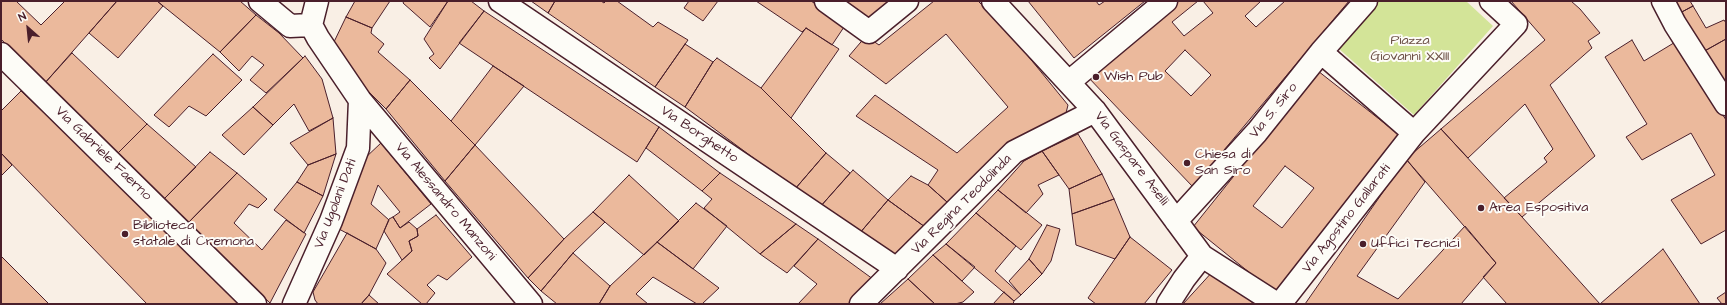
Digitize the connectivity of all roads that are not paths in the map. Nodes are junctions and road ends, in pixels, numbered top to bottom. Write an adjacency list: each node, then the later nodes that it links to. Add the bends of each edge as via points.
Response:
1 (260, 1): 11 (street, via 290,26)
2 (317, 1): 11 (street)
3 (500, 1): 21 (street, Via Borghetto)
4 (826, 1): 5 (street, via 869,32)
5 (906, 1)
6 (993, 1): 14 (street, Via Gaspare Aselli)
7 (1166, 1): 14 (street)
8 (1366, 1): 12 (street)
9 (1491, 1): 18 (street, via 1516,24)
10 (1663, 1): 16 (street)
11 (311, 25): 15 (street, Via Alessandro Manzoni)
12 (1322, 52): 18 (street); 19 (street, Via S. Siro, via 1257,132)
13 (1, 54): 22 (street, Via Gabriele Faerno)
14 (1069, 82): 17 (street, Via Gaspare Aselli)
15 (360, 100): 23 (street, Via Ugolani Dati, via 358,148 331,221); 24 (street, Via Alessandro Manzoni)
16 (1726, 104)
17 (1096, 111): 19 (street, Via Gaspare Aselli); 21 (street, Via Regina Teodolinda, via 1014,152)
18 (1414, 133): 27 (street, Via Agostino Gallarati)
19 (1176, 221): 20 (street, Via Gaspare Aselli)
20 (1202, 256): 26 (street); 27 (street, Via Gaspare Aselli)
21 (898, 269): 25 (street, Via Regina Teodolinda)
22 (256, 304)
23 (294, 304)
24 (531, 304)
25 (861, 304)
26 (1168, 304)
27 (1278, 304)

